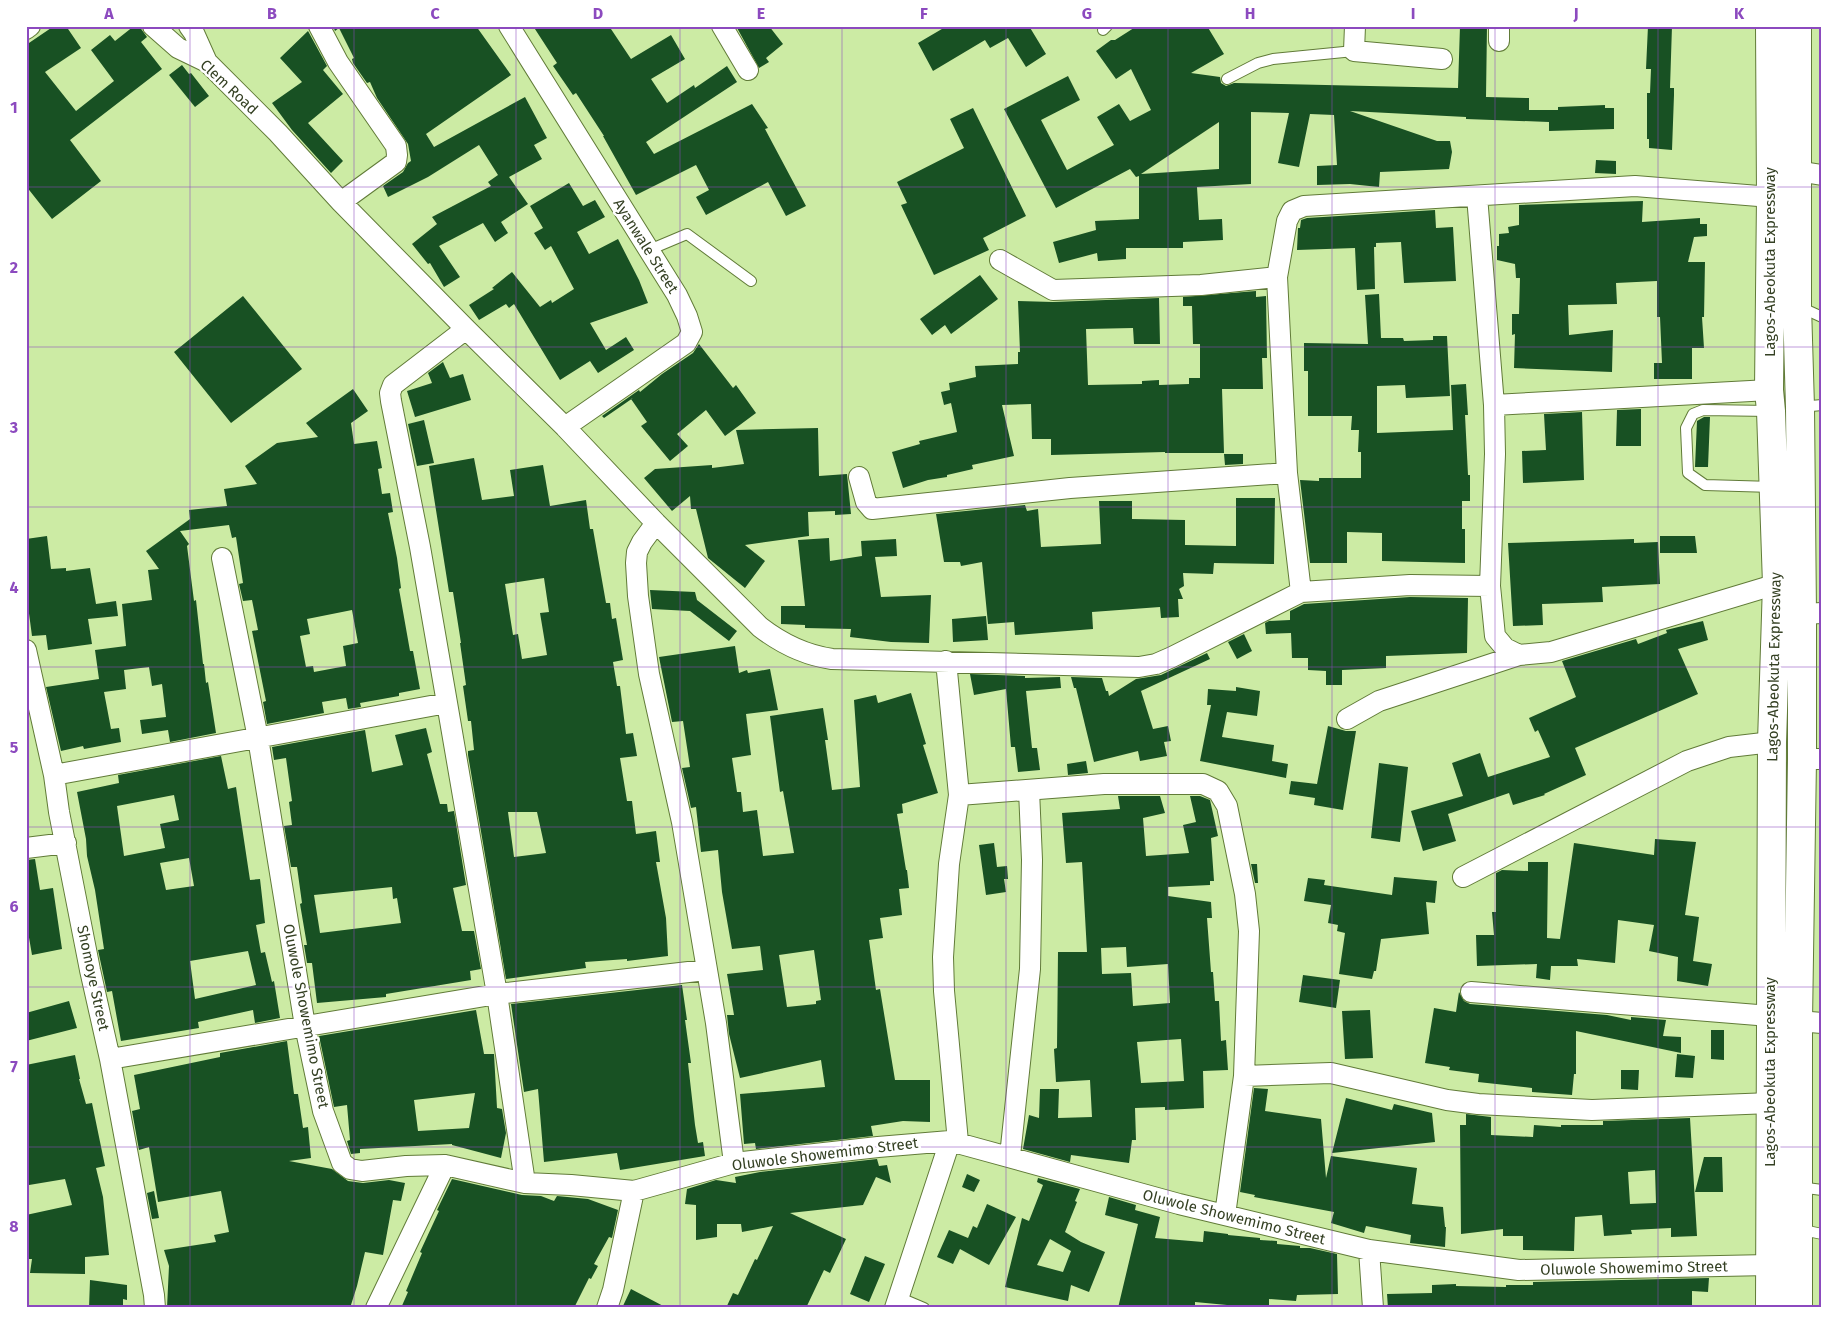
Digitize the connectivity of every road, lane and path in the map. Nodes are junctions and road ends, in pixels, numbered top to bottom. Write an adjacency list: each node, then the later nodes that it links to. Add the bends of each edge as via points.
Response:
1 (30, 26): 10 (street)
2 (154, 26): 13 (street, Clem Road, via 178,48)
3 (189, 26): 13 (street)
4 (319, 26): 19 (street, via 338,62 396,146 396,162)
5 (509, 26): 20 (street, Ayanwale Street)
6 (722, 26): 14 (street)
7 (1355, 26): 11 (street)
8 (1770, 26): 18 (highway, Lagos-Abeokuta Expressway)
9 (1797, 26): 16 (highway, Lagos-Abeokuta Expressway)
10 (26, 29)
11 (1354, 51): 12 (street); 15 (lane, via 1273,59)
12 (1442, 59)
13 (207, 62): 19 (street, Clem Road)
14 (748, 70)
15 (1227, 78)
16 (1809, 173): 24 (highway, Lagos-Abeokuta Expressway)
17 (1477, 196): 18 (street, via 1635,186); 22 (street, via 1304,206 1292,211 1287,221); 28 (street)
18 (1771, 197): 27 (highway, Lagos-Abeokuta Expressway)
19 (341, 202): 26 (street, Clem Road)
20 (649, 250): 23 (lane, via 687,234); 30 (street, Ayanwale Street, via 677,295 692,332 686,344)
21 (1000, 260): 22 (street, via 1053,290 1201,285)
22 (1277, 277): 31 (street)
23 (751, 281)
24 (1796, 306): 25 (lane); 29 (highway, Lagos-Abeokuta Expressway)
25 (1822, 317)
26 (466, 329): 30 (street, Clem Road); 43 (street, via 393,385 390,393)
27 (1770, 401): 28 (street); 33 (highway, Lagos-Abeokuta Expressway); 33 (lane, via 1692,414 1686,428 1688,473 1705,485)
28 (1494, 405): 37 (street)
29 (1811, 406): 39 (highway, Lagos-Abeokuta Expressway)
30 (565, 427): 34 (street, Clem Road)
31 (1287, 472): 32 (street, via 1070,488 918,503 880,510 872,509 866,502); 38 (street)
32 (859, 477)
33 (1774, 487): 36 (highway, Lagos-Abeokuta Expressway)
34 (656, 523): 42 (street, Clem Road, via 760,627 798,651 832,659); 54 (street, via 637,552 638,596 649,674 682,822)
35 (222, 558): 45 (street, Oluwole Showemimo Street)
36 (1777, 584): 41 (street, via 1551,652); 46 (highway, Lagos-Abeokuta Expressway)
37 (1490, 586): 38 (street, via 1410,585); 41 (street, via 1495,636 1504,648)
38 (1301, 592): 42 (street, Clem Road, via 1156,664 1118,668)
39 (1812, 613): 47 (highway, Lagos-Abeokuta Expressway)
40 (26, 650): 48 (street, Shomoye Street)
41 (1519, 655): 44 (street, via 1379,701)
42 (946, 661): 50 (street)
43 (447, 703): 45 (street); 56 (street)
44 (1347, 719)
45 (258, 738): 48 (street); 59 (street, Oluwole Showemimo Street)
46 (1772, 742): 53 (street, via 1729,747 1687,761); 57 (highway, Lagos-Abeokuta Expressway)
47 (1812, 759): 58 (highway, Lagos-Abeokuta Expressway)
48 (54, 775): 51 (street, Shomoye Street)
49 (1029, 790): 50 (street); 61 (street, via 1104,784 1203,784 1218,791 1227,806 1249,931); 64 (street, via 1032,860 1030,969)
50 (959, 795): 63 (street, via 949,864 943,957)
51 (66, 843): 52 (street); 60 (street, Shomoye Street)
52 (26, 848)
53 (1463, 878)
54 (706, 970): 56 (street); 65 (street)
55 (1471, 992): 57 (street)
56 (497, 994): 59 (street); 67 (street)
57 (1770, 1016): 62 (highway, Lagos-Abeokuta Expressway)
58 (1810, 1022): 68 (highway, Lagos-Abeokuta Expressway)
59 (305, 1026): 60 (street); 66 (street, Oluwole Showemimo Street, via 323,1111 342,1163 350,1170 362,1171)
60 (110, 1059): 75 (street, Shomoye Street)
61 (1244, 1076): 62 (street, via 1331,1073 1447,1100 1592,1110); 70 (street)
62 (1771, 1103): 73 (highway, Lagos-Abeokuta Expressway)
63 (954, 1141): 64 (street, Oluwole Showemimo Street); 65 (street, Oluwole Showemimo Street); 74 (street)
64 (1010, 1156): 70 (street, Oluwole Showemimo Street)
65 (734, 1163): 69 (street, Oluwole Showemimo Street)
66 (445, 1165): 67 (street, Oluwole Showemimo Street); 76 (street)
67 (524, 1183): 69 (street, Oluwole Showemimo Street)
68 (1810, 1189): 71 (highway, Lagos-Abeokuta Expressway)
69 (634, 1191): 77 (street)
70 (1225, 1215): 72 (street, Oluwole Showemimo Street)
71 (1810, 1231): 81 (highway, Lagos-Abeokuta Expressway)
72 (1369, 1250): 73 (street, Oluwole Showemimo Street, via 1519,1270); 79 (street)
73 (1769, 1265): 80 (highway, Lagos-Abeokuta Expressway)
74 (895, 1304): 78 (lane)
75 (155, 1308)
76 (376, 1308)
77 (607, 1308)
78 (924, 1308)
79 (1373, 1308)
80 (1770, 1308)
81 (1798, 1308)

